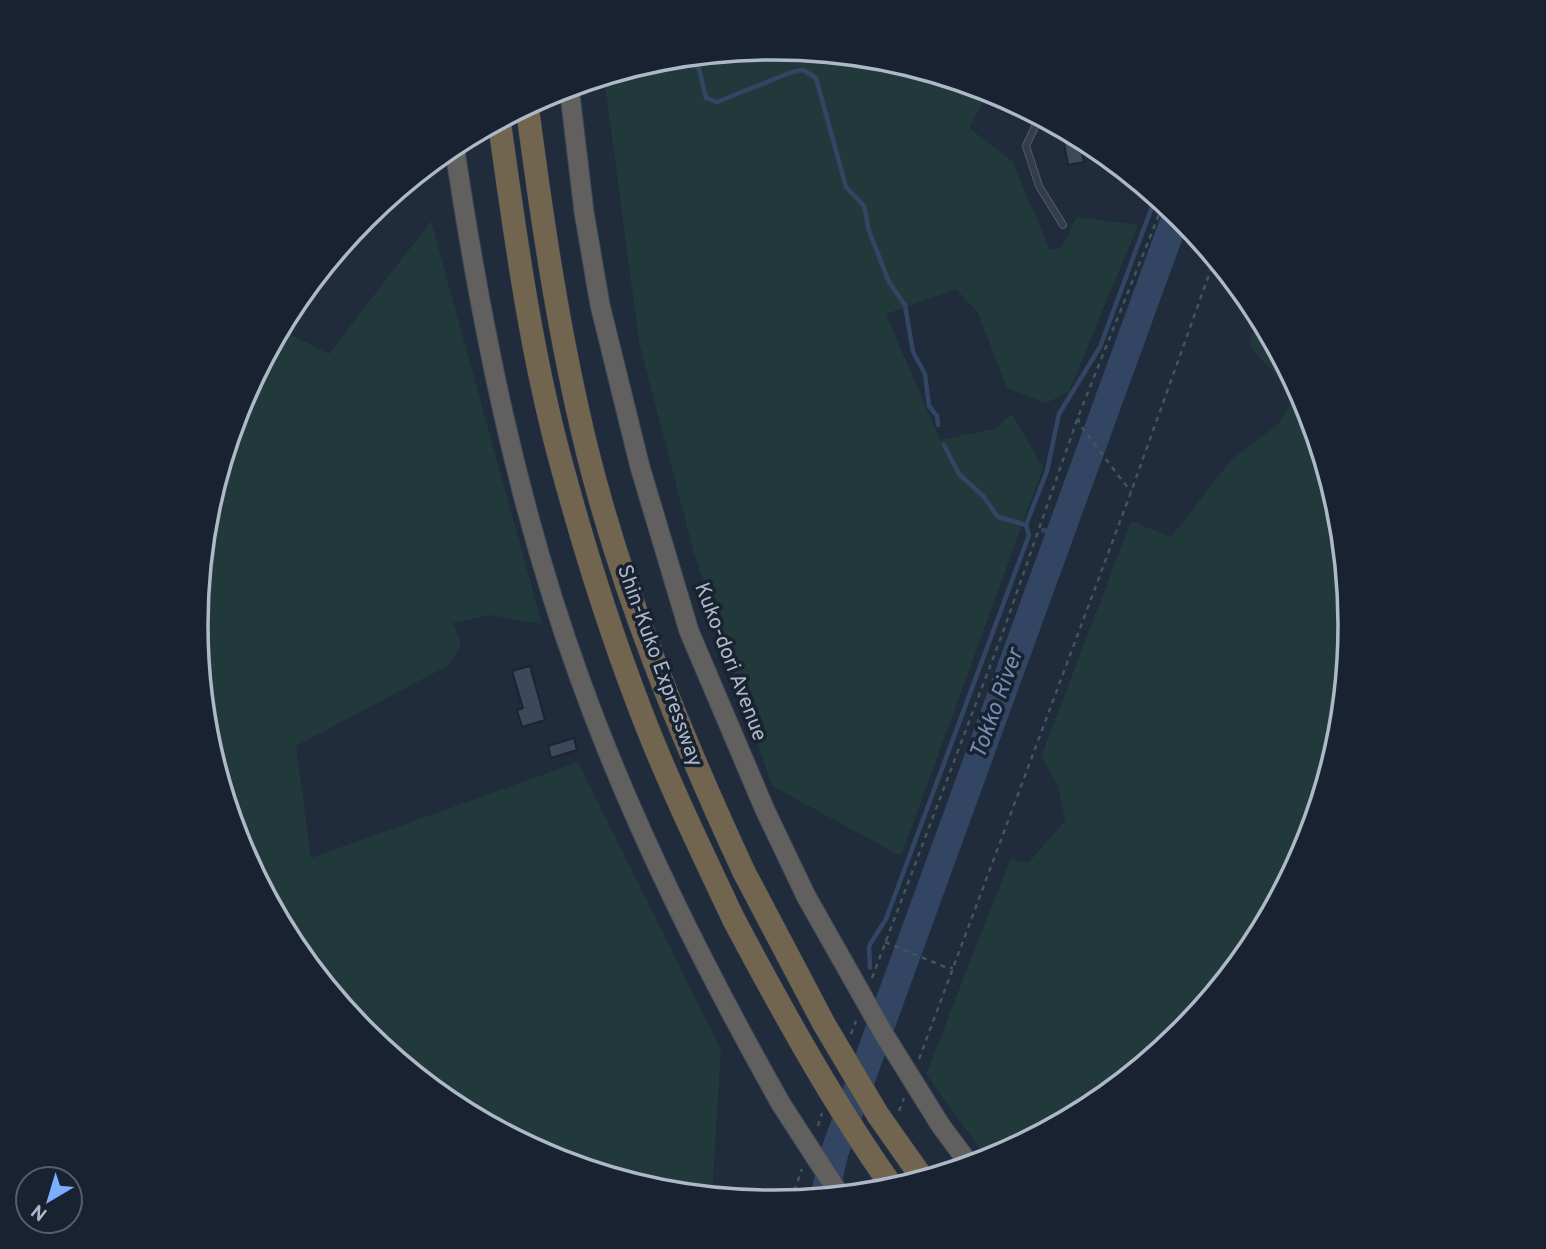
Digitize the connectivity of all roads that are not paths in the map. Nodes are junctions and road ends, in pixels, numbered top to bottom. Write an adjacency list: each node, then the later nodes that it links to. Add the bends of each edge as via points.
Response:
1 (570, 97): 7 (highway, Kuko-dori Avenue, bridge, via 600,305 689,631 806,896 885,1035)
2 (528, 116): 8 (highway, Shin-Kuko Expressway, bridge, via 541,214 587,450 665,691 744,872 824,1024)
3 (1036, 125): 6 (lane, via 1026,146 1039,187)
4 (500, 130): 9 (highway, Shin-Kuko Expressway, bridge, via 530,328 559,457 637,702 734,920 807,1054)
5 (456, 157): 10 (highway, bridge, via 488,348 529,519 579,677 622,788 717,990 781,1104)
6 (1063, 225)
7 (964, 1156)
8 (917, 1170)
9 (886, 1178)
10 (834, 1186)

